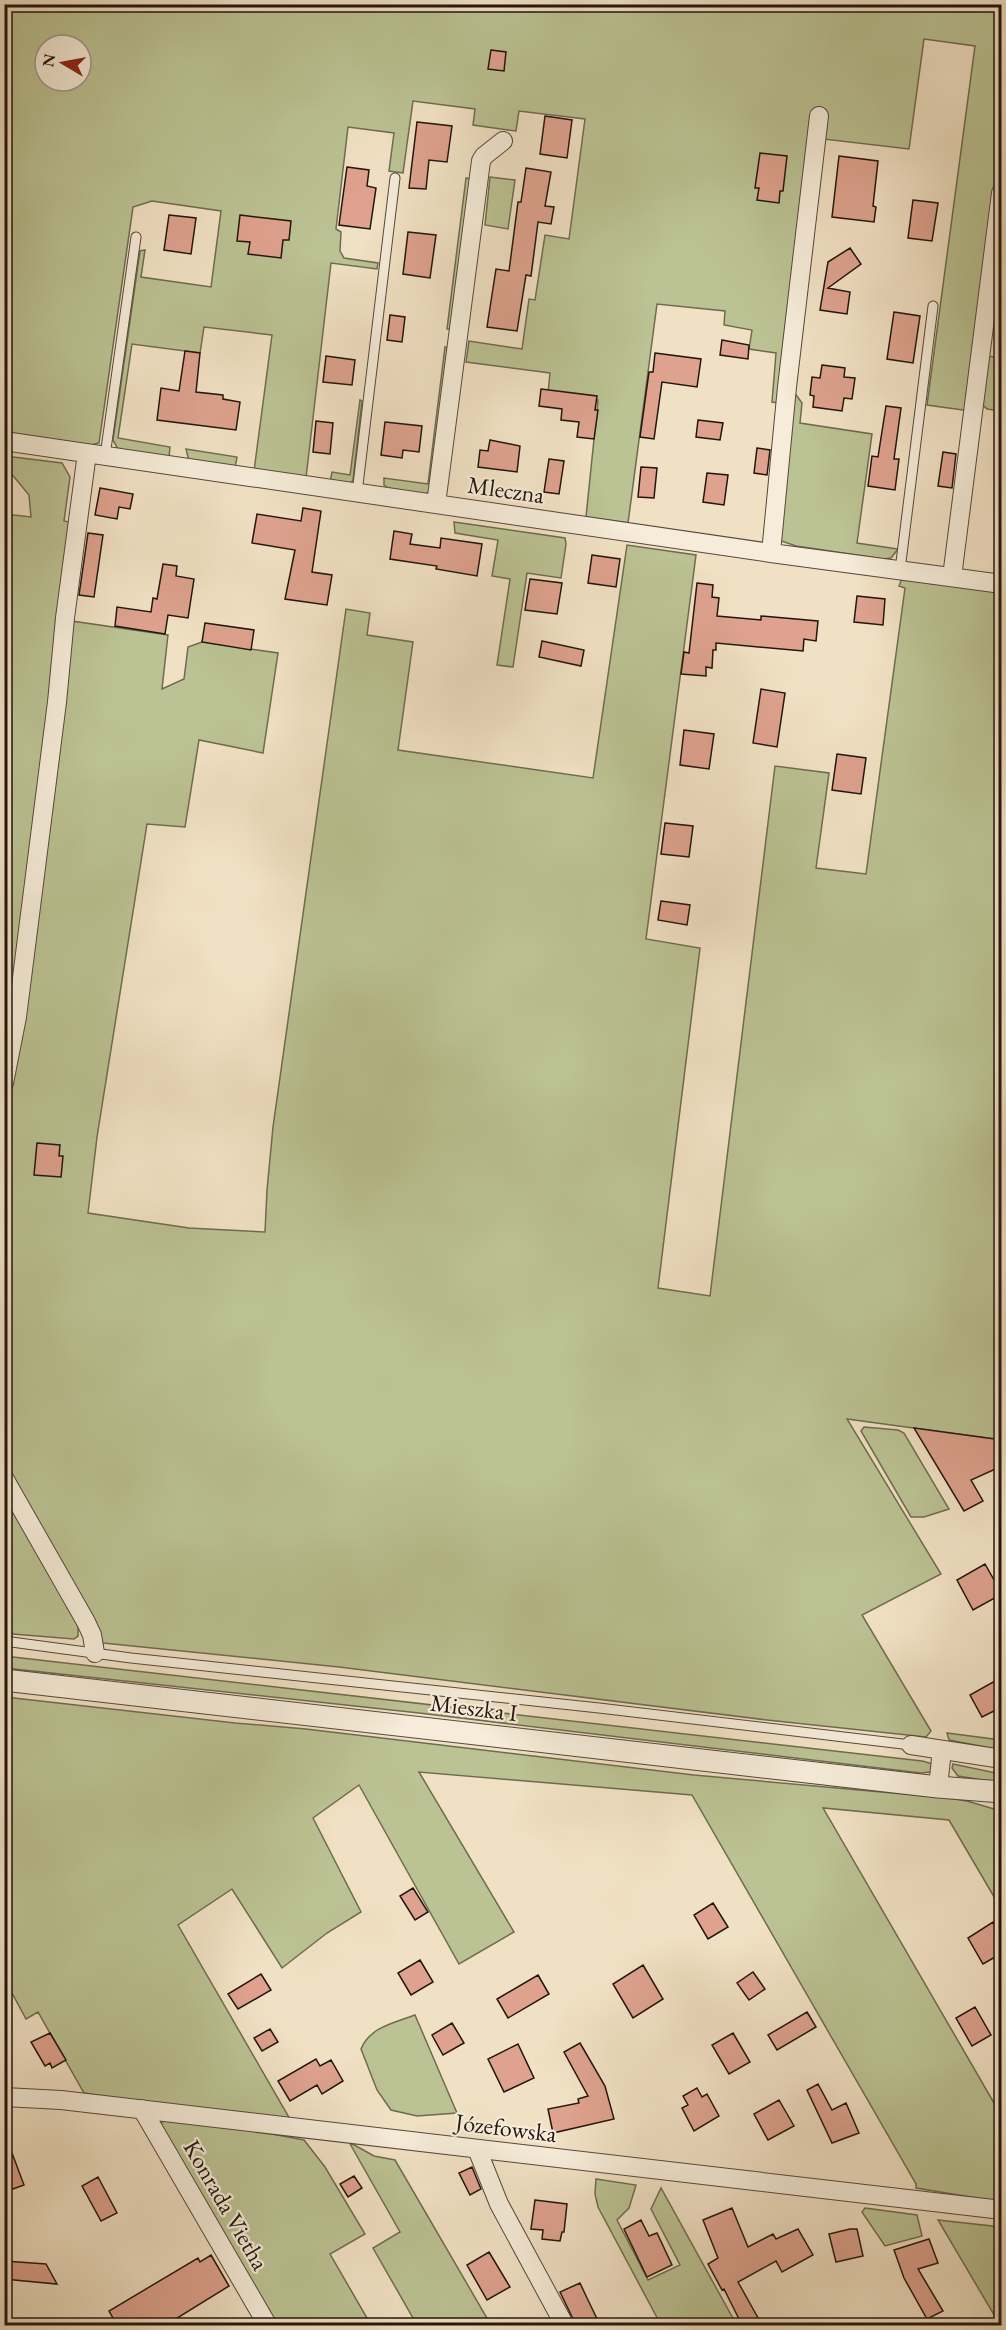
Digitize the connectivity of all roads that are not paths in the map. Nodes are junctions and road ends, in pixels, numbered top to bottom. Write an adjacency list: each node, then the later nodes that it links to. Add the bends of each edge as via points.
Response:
1 (819, 116): 12 (street)
2 (503, 141): 11 (street, via 482,161)
3 (395, 178): 10 (lane)
4 (1001, 193): 14 (street)
5 (136, 237): 9 (lane)
6 (933, 306): 13 (lane)
7 (4, 441): 8 (street, Mleczna)
8 (87, 453): 9 (street, Mleczna); 16 (street, via 17,1017)
9 (105, 456): 10 (street, Mleczna)
10 (357, 493): 11 (street, Mleczna)
11 (436, 504): 12 (street, Mleczna)
12 (771, 554): 13 (street, Mleczna)
13 (900, 570): 14 (street, Mleczna)
14 (952, 577): 15 (street, Mleczna)
15 (1002, 584)
16 (4, 1083)
17 (4, 1478): 19 (street, via 86,1622)
18 (4, 1641): 19 (lane)
19 (95, 1653): 21 (lane)
20 (4, 1680): 24 (street, Mieszka I)
21 (911, 1745): 22 (street)
22 (942, 1750): 23 (street); 24 (street)
23 (1002, 1759)
24 (938, 1787): 25 (street); 26 (street)
25 (1002, 1792)
26 (1002, 1805)
27 (4, 2097): 28 (street, Józefowska)
28 (142, 2109): 29 (street, Józefowska); 31 (street, Konrada Vietha)
29 (477, 2149): 30 (street, Józefowska); 32 (street, via 499,2204)
30 (1002, 2210)
31 (268, 2325)
32 (565, 2325)

